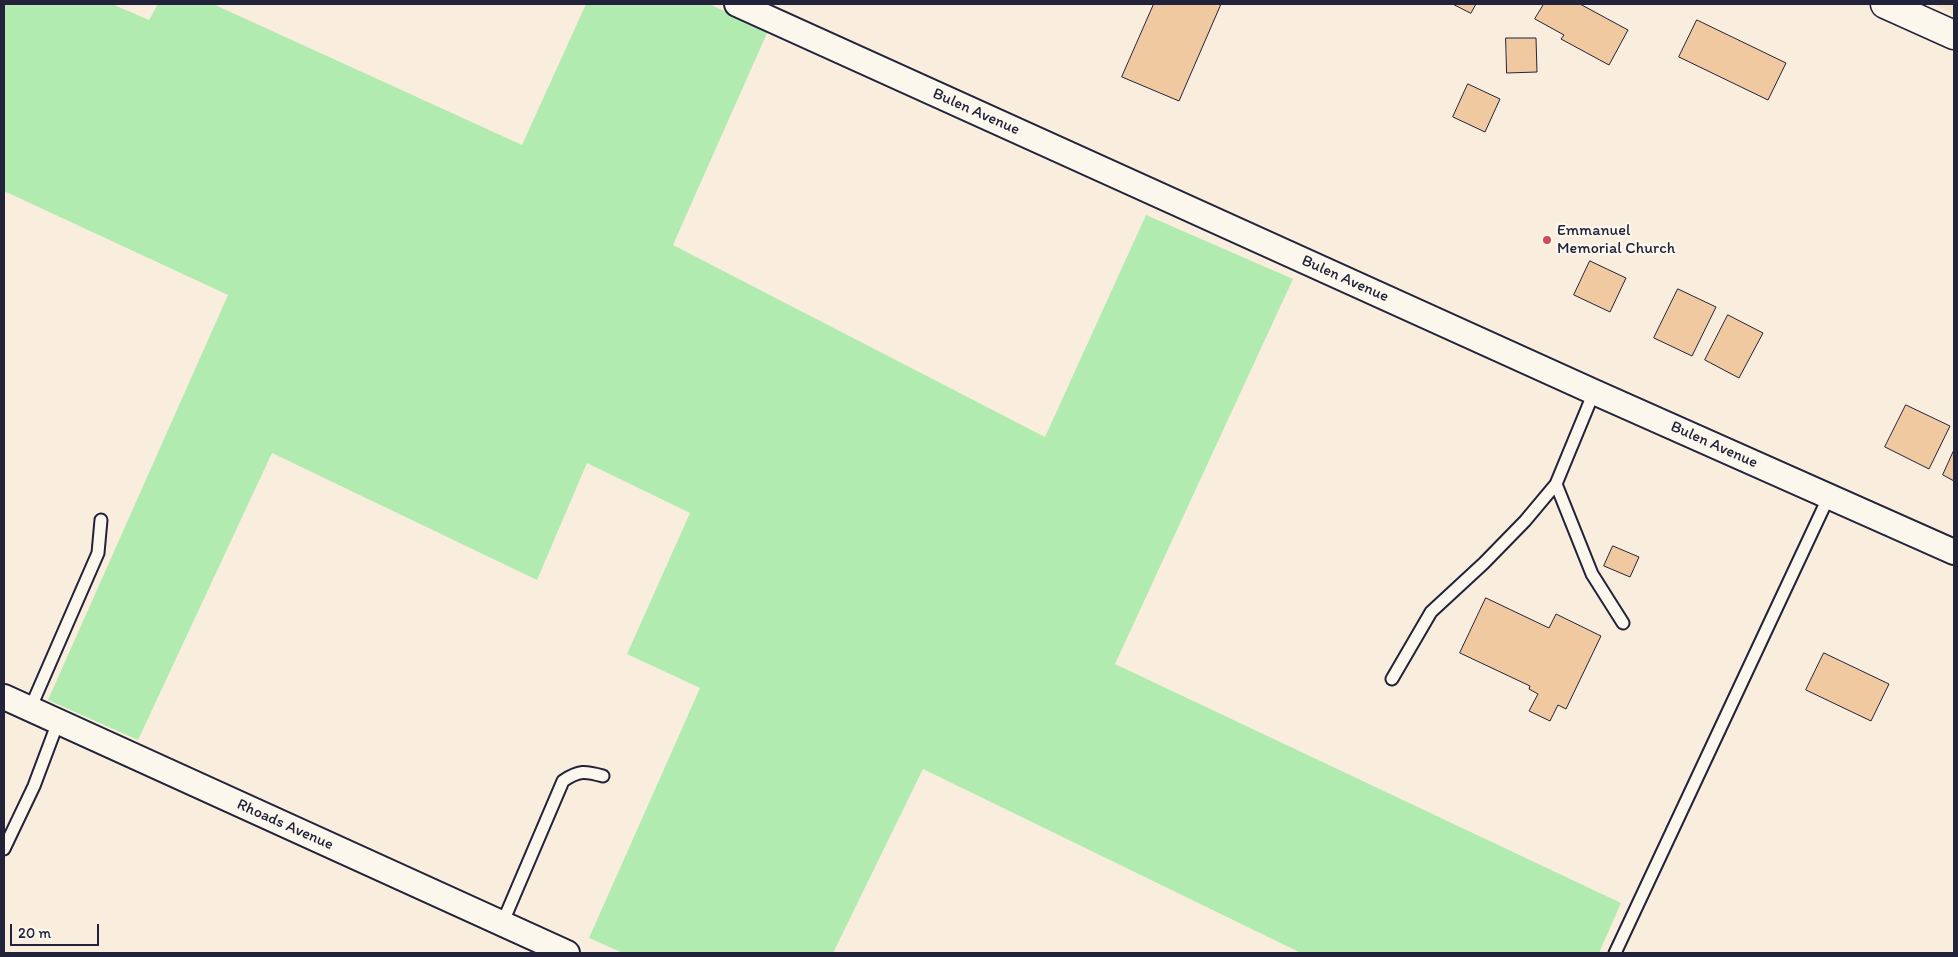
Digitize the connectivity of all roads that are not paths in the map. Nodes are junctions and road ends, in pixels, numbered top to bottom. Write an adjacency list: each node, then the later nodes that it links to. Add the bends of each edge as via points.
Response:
1 (737, 4): 4 (street, Bulen Avenue)
2 (1885, 4): 3 (street)
3 (1954, 35)
4 (1594, 392): 5 (lane); 6 (street, Bulen Avenue)
5 (1556, 484): 9 (lane, via 1592,574); 10 (lane, via 1484,563 1430,612)
6 (1829, 496): 8 (street, Bulen Avenue); 18 (lane)
7 (101, 520): 12 (lane, via 98,553)
8 (1954, 552)
9 (1623, 623)
10 (1392, 679)
11 (4, 697): 12 (street, Rhoads Avenue)
12 (30, 709): 13 (street, Rhoads Avenue)
13 (58, 722): 15 (lane, via 34,786); 16 (street, Rhoads Avenue)
14 (603, 776): 16 (lane, via 586,772 574,774 563,781)
15 (4, 849)
16 (502, 924): 17 (street, Rhoads Avenue)
17 (567, 953)
18 (1615, 953)

